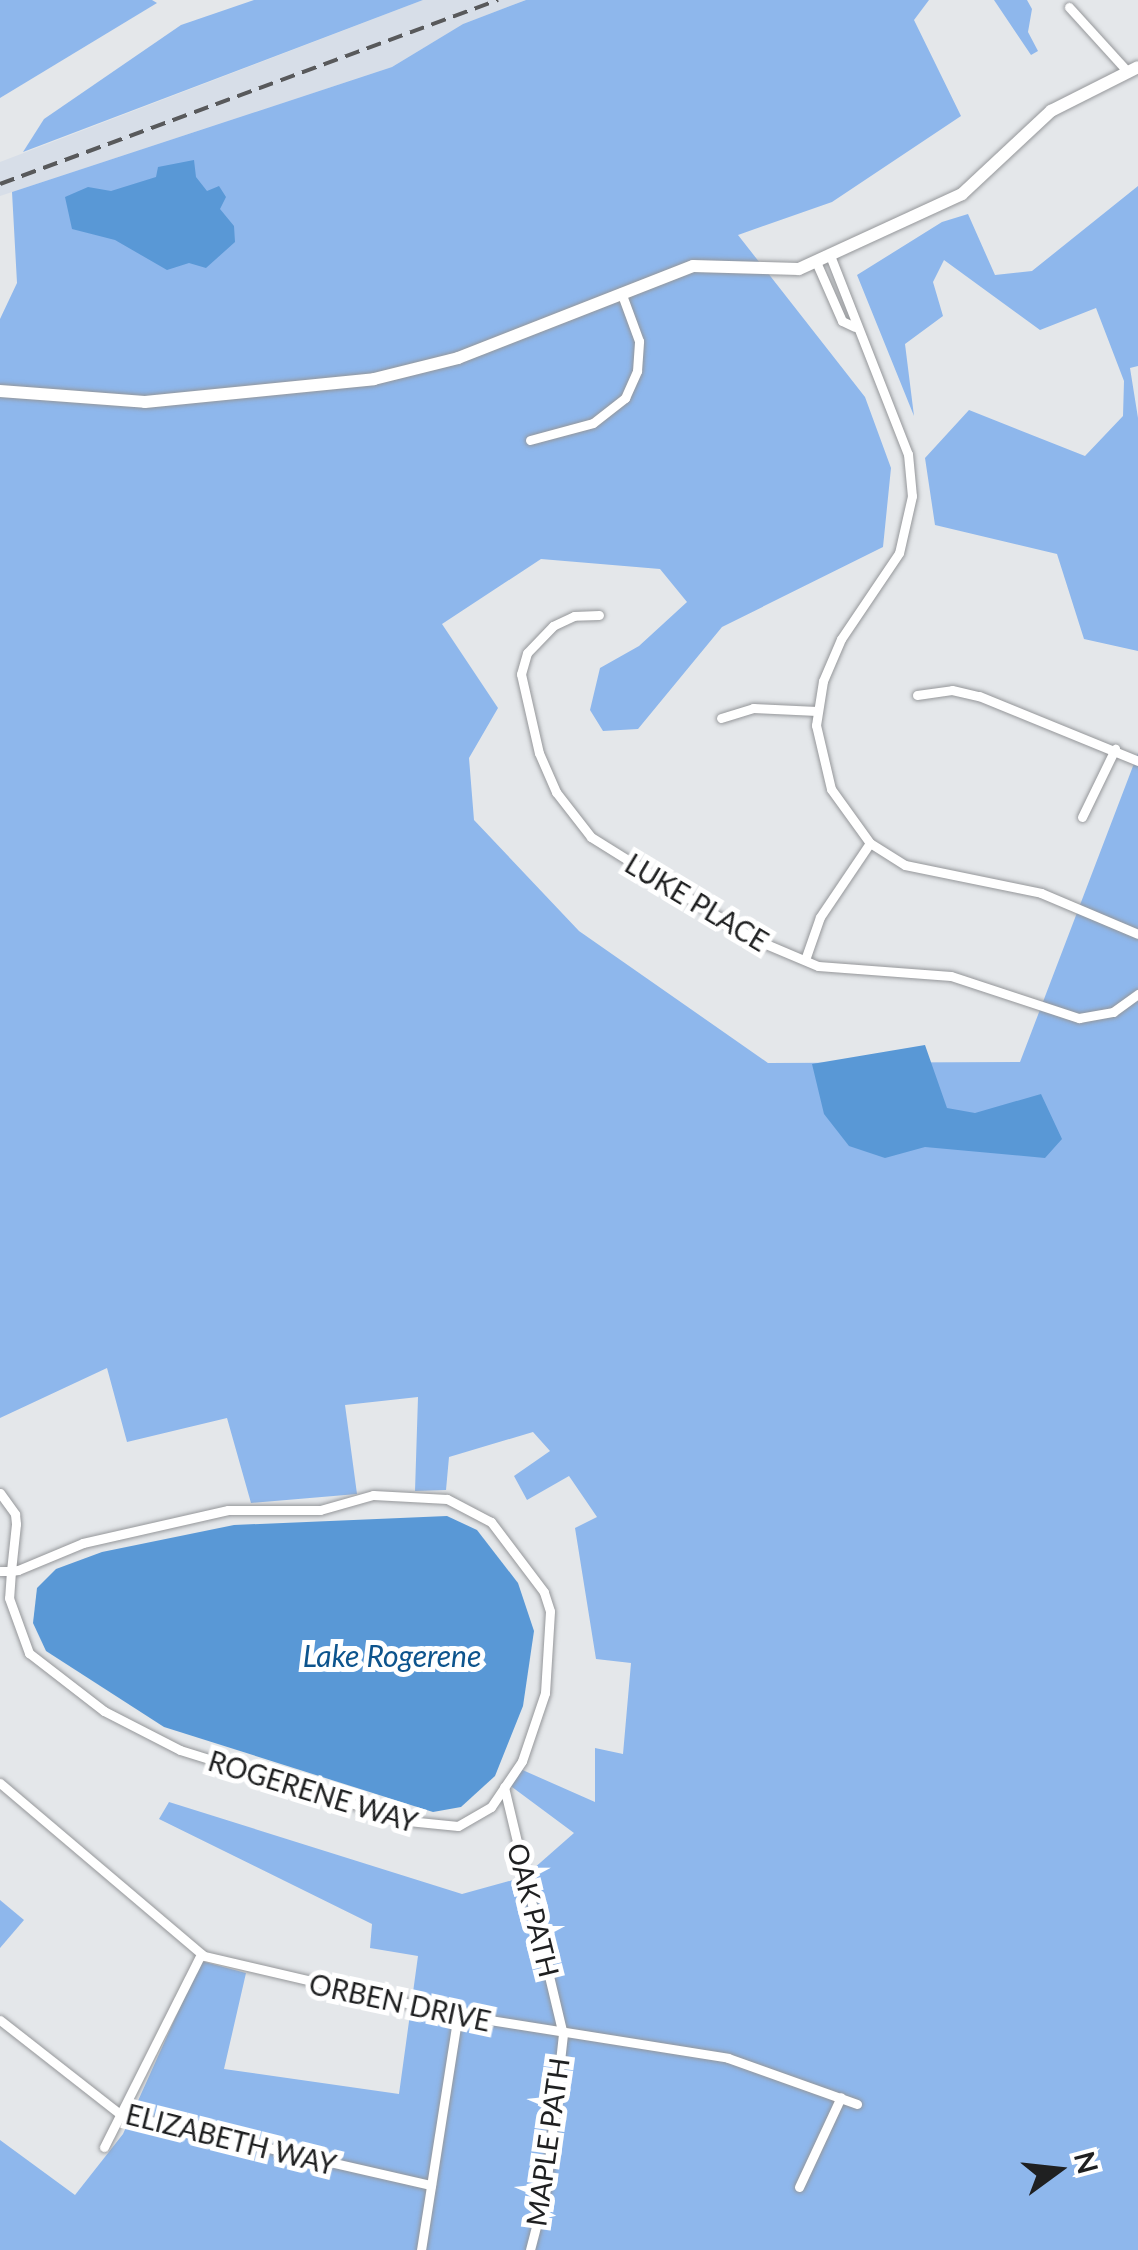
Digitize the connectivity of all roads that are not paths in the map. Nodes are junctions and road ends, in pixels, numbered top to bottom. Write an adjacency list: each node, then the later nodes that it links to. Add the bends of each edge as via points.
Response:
1 (1070, 7): 2 (street)
2 (1133, 70): 3 (street, via 1034,123 974,188)
3 (831, 258): 4 (street); 6 (street, via 856,314)
4 (817, 264): 5 (street, via 787,271 693,266); 6 (street, via 842,321)
5 (621, 292): 7 (street, via 458,358 374,379 155,402); 8 (street, via 639,341 638,372 625,398 594,422)
6 (855, 327): 11 (street, via 908,454 912,508 894,563 827,666)
7 (0, 391)
8 (530, 440)
9 (599, 615): 18 (street, LUKE PLACE, via 553,626 528,653 521,674 526,720 556,792 604,846 754,938)
10 (917, 696): 13 (street, via 952,690 979,696)
11 (817, 711): 12 (street, via 752,708); 16 (street, via 826,779)
12 (721, 718)
13 (1115, 749): 14 (street); 15 (street)
14 (1138, 761)
15 (1082, 817)
16 (870, 843): 17 (street, via 916,869 1042,893); 18 (street, via 820,917)
17 (1138, 934)
18 (806, 957): 19 (street, LUKE PLACE, via 836,970 951,976 1080,1018 1113,1012)
19 (1138, 994)
20 (0, 1493): 21 (street, ROGERENE WAY, via 15,1514)
21 (5, 1571): 23 (street, ROGERENE WAY, via 29,1653 104,1711 180,1750 292,1790 437,1828 476,1818); 23 (street, ROGERENE WAY, via 83,1543 228,1510 320,1510 402,1494 478,1511 529,1570 550,1612 545,1693 522,1761)
22 (0, 1783): 24 (street, ORBEN DRIVE)
23 (504, 1787): 27 (street, OAK PATH)
24 (201, 1954): 25 (street, ORBEN DRIVE); 30 (street, via 158,2029)
25 (458, 2015): 27 (street, ORBEN DRIVE); 32 (street)
26 (0, 2020): 30 (street, ELIZABETH WAY)
27 (563, 2034): 28 (street, ORBEN DRIVE, via 728,2058); 35 (street, MAPLE PATH, via 546,2188)
28 (841, 2097): 29 (street, ORBEN DRIVE); 33 (street)
29 (857, 2104)
30 (126, 2115): 31 (street); 32 (street, ELIZABETH WAY)
31 (104, 2147)
32 (431, 2185): 34 (street)
33 (799, 2186)
34 (421, 2250)
35 (530, 2250)

